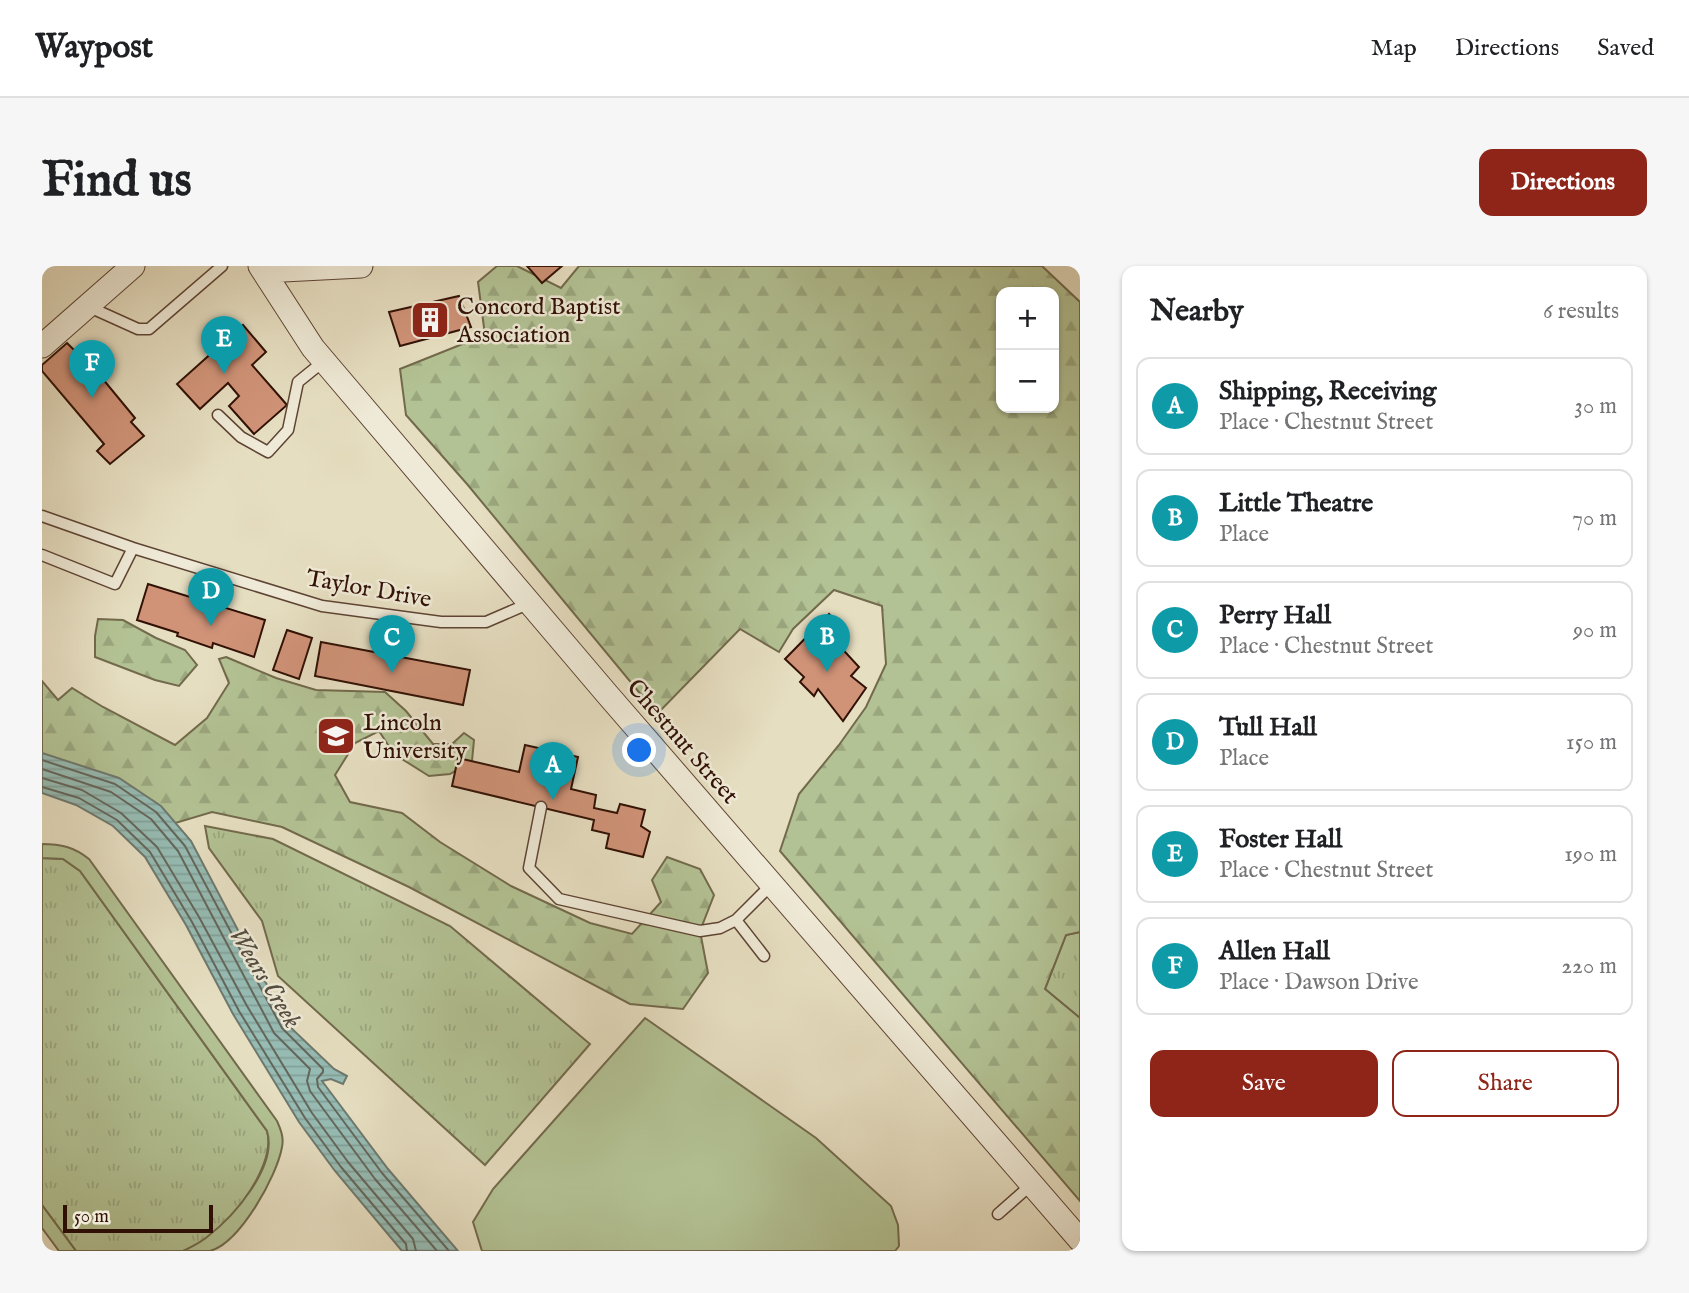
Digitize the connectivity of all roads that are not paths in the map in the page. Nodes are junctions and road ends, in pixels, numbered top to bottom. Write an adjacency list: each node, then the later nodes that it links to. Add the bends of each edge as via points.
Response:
1 (133, 266): 5 (street)
2 (222, 266): 5 (lane, via 149,329 138,329)
3 (361, 266): 4 (street)
4 (262, 268): 7 (street, Chestnut Street)
5 (87, 306): 6 (street)
6 (42, 346)
7 (324, 361): 8 (lane, via 298,383 288,430 268,452 241,437); 12 (street, Chestnut Street)
8 (218, 415)
9 (42, 516): 10 (lane, Taylor Drive)
10 (133, 548): 11 (lane, via 115,584); 12 (lane, Taylor Drive, via 322,606 441,622 486,622)
11 (42, 555)
12 (530, 603): 14 (street, Chestnut Street)
13 (541, 807): 15 (lane, via 529,869 559,899 700,931)
14 (772, 884): 15 (lane); 17 (street, Chestnut Street)
15 (736, 920): 16 (lane)
16 (764, 956)
17 (1032, 1184): 18 (lane); 19 (street, Chestnut Street)
18 (998, 1214)
19 (1080, 1240)

